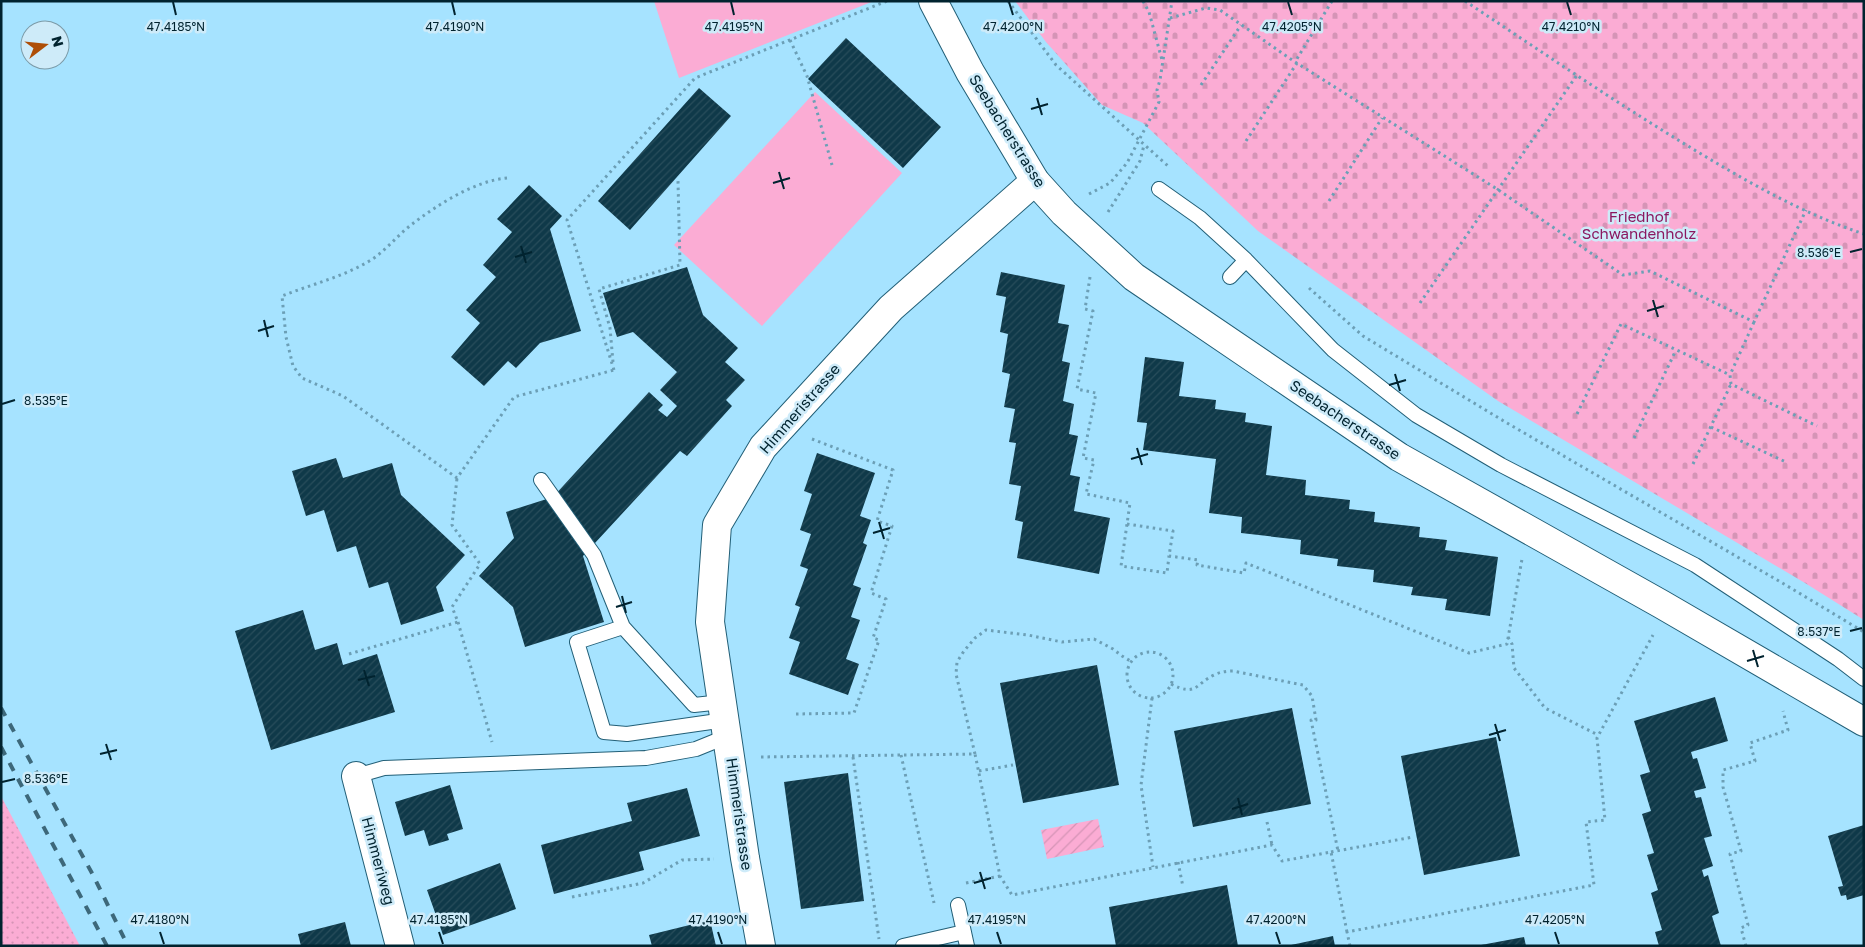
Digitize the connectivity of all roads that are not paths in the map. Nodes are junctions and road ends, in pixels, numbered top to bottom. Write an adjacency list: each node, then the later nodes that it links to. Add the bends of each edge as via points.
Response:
1 (933, 1): 2 (street, Seebacherstrasse, via 970,72)
2 (1035, 181): 9 (street, Himmeristrasse, via 891,308 763,447 717,525 710,622); 10 (street, Seebacherstrasse, via 1064,213 1134,277 1399,457)
3 (1159, 189): 4 (lane, via 1200,218)
4 (1246, 260): 5 (lane); 8 (lane, via 1333,350 1416,415 1501,465 1695,564)
5 (1230, 277)
6 (541, 480): 7 (lane, via 594,556)
7 (623, 627): 9 (lane, via 694,705); 9 (lane, via 577,642 604,732 627,734)
8 (1864, 679)
9 (725, 719): 11 (lane, via 696,749 646,758 384,768); 15 (street, Himmeristrasse)
10 (1864, 722)
11 (356, 776): 14 (street, Himmeriweg)
12 (958, 904): 13 (lane)
13 (964, 932): 16 (lane); 17 (lane)
14 (400, 946)
15 (761, 946)
16 (903, 946)
17 (967, 946)

